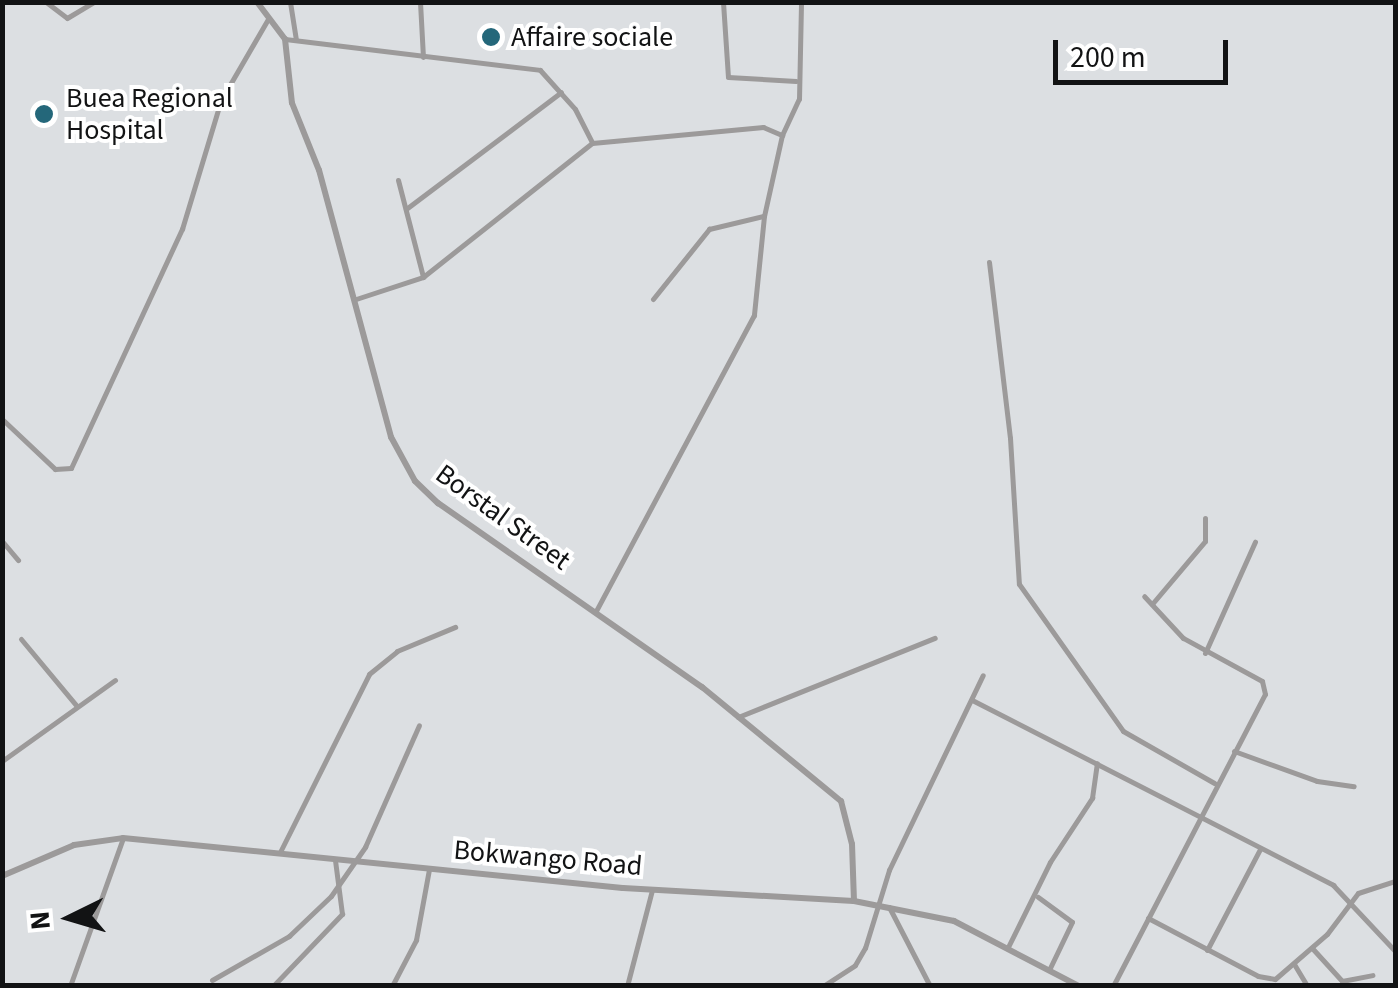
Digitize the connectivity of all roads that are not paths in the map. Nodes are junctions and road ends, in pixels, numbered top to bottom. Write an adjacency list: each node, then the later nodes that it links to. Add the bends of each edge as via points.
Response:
1 (46, 2): 2 (street, via 66,18)
2 (94, 2)
3 (257, 2): 8 (street, Borstal Street)
4 (290, 2): 10 (street)
5 (420, 2): 11 (street)
6 (723, 2): 12 (street, via 728,78)
7 (801, 2): 12 (street)
8 (270, 15): 9 (street, Borstal Street); 23 (street, via 221,100 182,229 71,468 56,469)
9 (285, 39): 10 (street); 21 (street, Borstal Street, via 284,76)
10 (296, 39): 11 (street)
11 (423, 57): 13 (street, via 540,70)
12 (796, 81): 14 (street, via 799,99)
13 (561, 92): 15 (street); 17 (street)
14 (782, 135): 15 (street, via 763,127); 18 (street)
15 (592, 143): 20 (street)
16 (398, 180): 17 (street)
17 (406, 209): 20 (street)
18 (764, 216): 22 (street, via 708,228); 30 (street, via 754,315)
19 (989, 262): 44 (street, via 1009,421 1019,584 1123,731)
20 (424, 276): 21 (street)
21 (356, 299): 30 (street, Borstal Street, via 391,436 416,481)
22 (652, 299)
23 (2, 419)
24 (1205, 518): 29 (street, via 1205,541)
25 (2, 541): 27 (street)
26 (1255, 542): 34 (street)
27 (18, 560)
28 (1144, 596): 29 (street)
29 (1152, 604): 34 (street)
30 (596, 611): 39 (street, Borstal Street)
31 (454, 627): 49 (street, via 378,663)
32 (934, 638): 39 (street)
33 (21, 640): 38 (street)
34 (1205, 653): 41 (street, via 1264,686 1258,714)
35 (983, 674): 37 (street)
36 (115, 680): 38 (street)
37 (972, 700): 43 (street); 60 (street)
38 (76, 705): 42 (street)
39 (738, 717): 59 (street, Borstal Street, via 841,802 852,844)
40 (419, 725): 51 (street)
41 (1234, 751): 44 (street); 45 (street)
42 (2, 761)
43 (1097, 763): 46 (street); 57 (street, via 1092,798 1050,862)
44 (1214, 783): 46 (street)
45 (1354, 786)
46 (1201, 816): 48 (street); 62 (street)
47 (123, 838): 49 (street, Bokwango Road); 53 (street, Bokwango Road, via 74,845); 72 (street)
48 (1260, 849): 58 (street); 65 (street)
49 (280, 852): 50 (street, Bokwango Road)
50 (336, 860): 51 (street, Bokwango Road); 54 (street)
51 (355, 862): 52 (street, Bokwango Road); 54 (street)
52 (429, 870): 56 (street, Bokwango Road); 74 (street, via 416,940)
53 (2, 876)
54 (342, 880): 70 (street, via 289,936); 73 (street, via 342,914)
55 (1396, 882): 58 (street)
56 (652, 890): 59 (street, Bokwango Road); 75 (street)
57 (1038, 897): 63 (street); 68 (street, via 1072,922)
58 (1352, 900): 64 (street); 66 (street)
59 (854, 901): 60 (street, Bokwango Road)
60 (878, 904): 61 (street, Bokwango Road); 76 (street, via 855,965)
61 (887, 904): 63 (street, Bokwango Road, via 954,921); 71 (street)
62 (1148, 918): 65 (street); 78 (street)
63 (1008, 947): 68 (street, Bokwango Road)
64 (1312, 948): 67 (street); 69 (street, via 1342,980)
65 (1207, 950): 67 (street, via 1267,979)
66 (1396, 952)
67 (1294, 964): 79 (street)
68 (1050, 968): 77 (street, Bokwango Road)
69 (1372, 975)
70 (212, 980)
71 (931, 984)
72 (70, 986)
73 (273, 986)
74 (392, 986)
75 (628, 986)
76 (823, 986)
77 (1079, 986)
78 (1113, 986)
79 (1307, 986)

